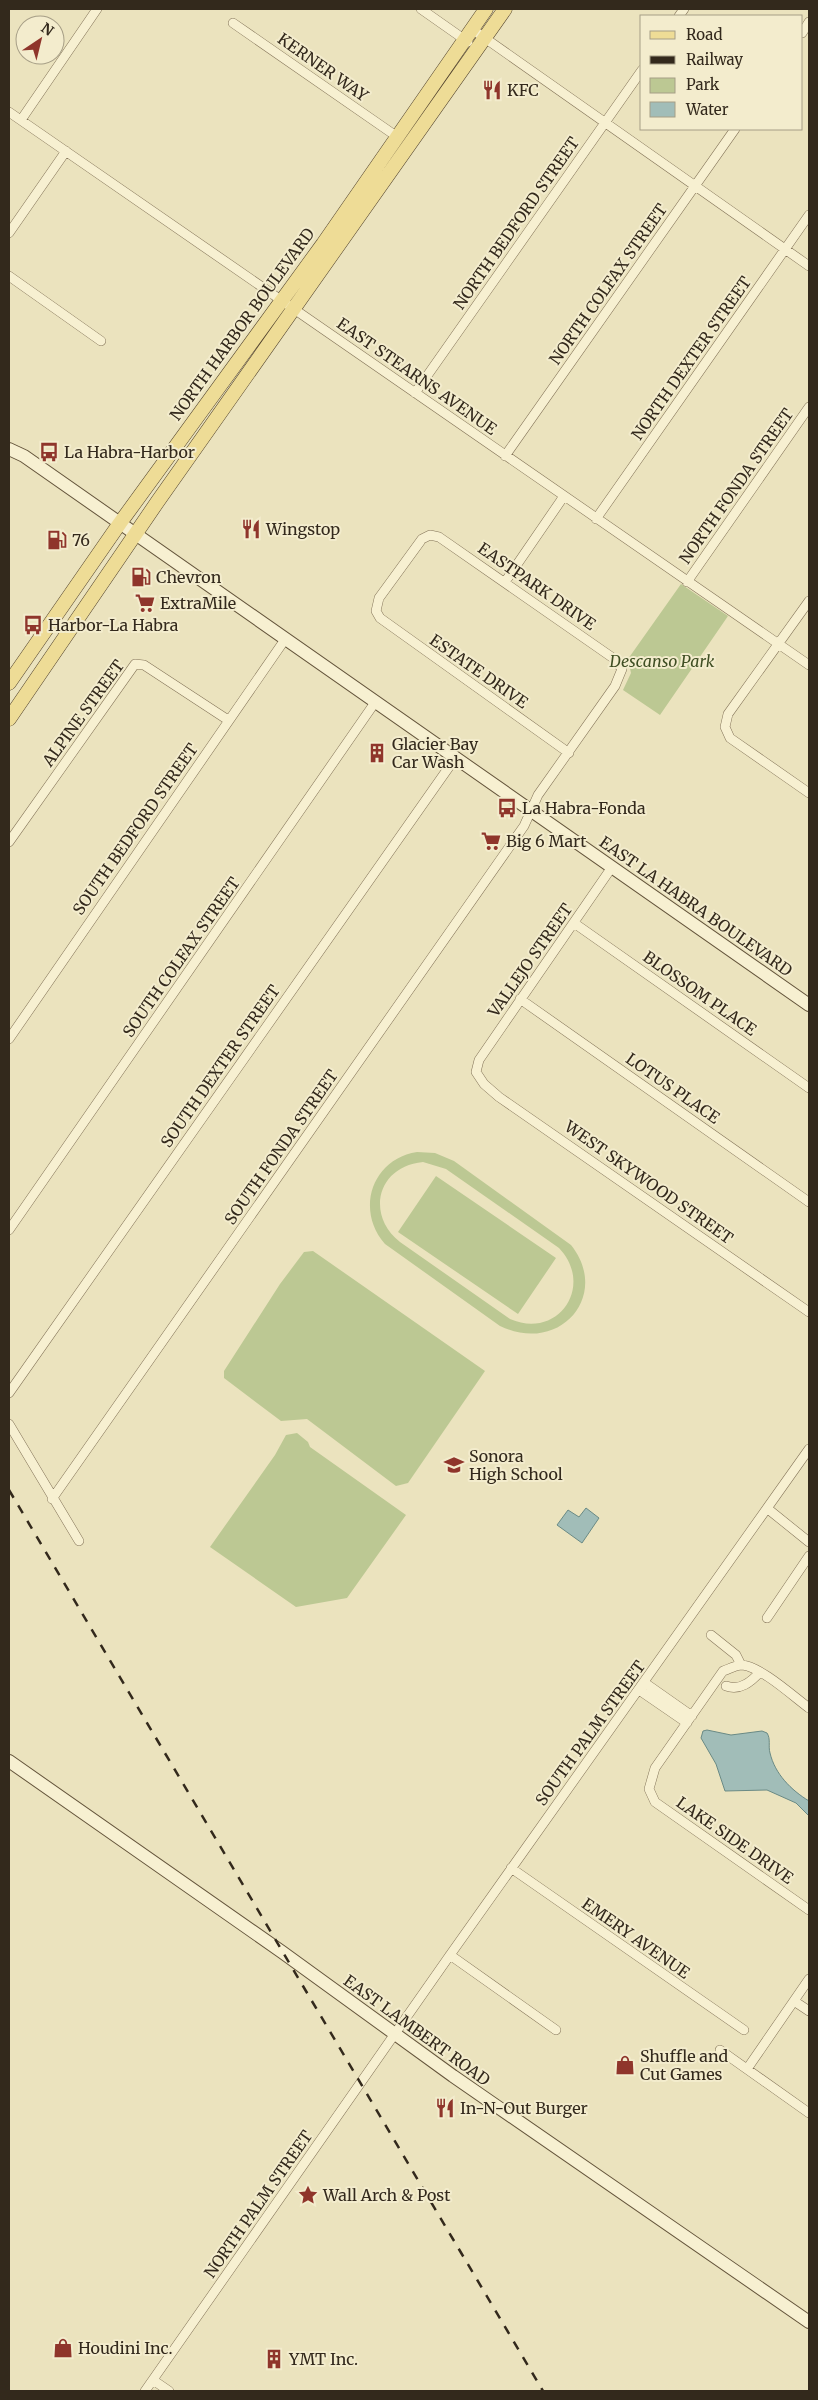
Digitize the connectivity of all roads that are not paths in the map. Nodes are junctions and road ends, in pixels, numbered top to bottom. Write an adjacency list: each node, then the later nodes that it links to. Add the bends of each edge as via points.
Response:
1 (97, 9): 10 (street)
2 (421, 9): 6 (street)
3 (486, 9): 6 (main road, NORTH HARBOR BOULEVARD)
4 (505, 9): 7 (main road, NORTH HARBOR BOULEVARD)
5 (233, 23): 13 (street, KERNER WAY)
6 (468, 34): 7 (street); 13 (main road, NORTH HARBOR BOULEVARD)
7 (481, 43): 11 (street); 22 (main road, NORTH HARBOR BOULEVARD)
8 (640, 73): 11 (street, NORTH BEDFORD STREET)
9 (9, 112): 10 (street, EAST STEARNS AVENUE)
10 (21, 120): 14 (street, EAST STEARNS AVENUE)
11 (605, 123): 15 (street); 24 (street, NORTH BEDFORD STREET)
12 (734, 130): 15 (street, NORTH COLFAX STREET)
13 (396, 136): 21 (main road, NORTH HARBOR BOULEVARD)
14 (66, 151): 17 (street); 21 (street, EAST STEARNS AVENUE)
15 (695, 185): 18 (street); 29 (street, NORTH COLFAX STREET)
16 (809, 215): 18 (street, NORTH DEXTER STREET)
17 (9, 233)
18 (785, 249): 19 (street); 31 (street, NORTH DEXTER STREET)
19 (809, 266)
20 (9, 276): 23 (street)
21 (282, 301): 22 (street, EAST STEARNS AVENUE); 32 (main road, NORTH HARBOR BOULEVARD)
22 (294, 310): 24 (street, EAST STEARNS AVENUE); 33 (main road, NORTH HARBOR BOULEVARD)
23 (101, 341)
24 (415, 394): 29 (street, EAST STEARNS AVENUE)
25 (809, 408): 35 (street, NORTH FONDA STREET)
26 (9, 440): 28 (main road, EAST LA HABRA BOULEVARD)
27 (9, 449): 28 (main road, EAST LA HABRA BOULEVARD)
28 (24, 456): 32 (main road, EAST LA HABRA BOULEVARD)
29 (506, 456): 30 (street, EAST STEARNS AVENUE)
30 (564, 496): 31 (street, EAST STEARNS AVENUE); 34 (street)
31 (596, 519): 35 (street, EAST STEARNS AVENUE)
32 (120, 522): 33 (main road, EAST LA HABRA BOULEVARD); 41 (main road, NORTH HARBOR BOULEVARD)
33 (136, 534): 38 (main road, EAST LA HABRA BOULEVARD); 43 (main road, NORTH HARBOR BOULEVARD)
34 (505, 582): 37 (street, EASTPARK DRIVE, via 430,535 414,546 379,598); 45 (street, EASTPARK DRIVE, via 613,658 622,669 615,686)
35 (687, 582): 39 (street, EAST STEARNS AVENUE)
36 (809, 600): 39 (street)
37 (376, 611): 45 (street, ESTATE DRIVE, via 387,625)
38 (286, 638): 42 (main road, EAST LA HABRA BOULEVARD); 44 (street, SOUTH BEDFORD STREET)
39 (778, 643): 40 (street, EAST STEARNS AVENUE); 47 (street, via 728,714 725,727 730,738)
40 (809, 665)
41 (9, 683)
42 (376, 701): 46 (main road, EAST LA HABRA BOULEVARD); 58 (street, SOUTH COLFAX STREET)
43 (9, 719)
44 (228, 720): 49 (street, ALPINE STREET, via 144,664 135,664); 54 (street, SOUTH BEDFORD STREET)
45 (569, 753): 48 (street, via 538,794)
46 (456, 756): 48 (main road, EAST LA HABRA BOULEVARD); 60 (street, SOUTH DEXTER STREET)
47 (809, 794)
48 (531, 810): 50 (main road, EAST LA HABRA BOULEVARD); 63 (street, SOUTH FONDA STREET, via 524,826)
49 (9, 842)
50 (612, 867): 51 (street, VALLEJO STREET); 53 (main road, EAST LA HABRA BOULEVARD)
51 (574, 923): 52 (street, VALLEJO STREET); 56 (street, BLOSSOM PLACE)
52 (520, 999): 55 (street, VALLEJO STREET, via 479,1060); 57 (street, LOTUS PLACE)
53 (809, 1005)
54 (9, 1039)
55 (476, 1072): 59 (street, WEST SKYWOOD STREET, via 499,1097)
56 (809, 1088)
57 (809, 1202)
58 (9, 1230)
59 (809, 1312)
60 (9, 1393)
61 (9, 1424): 63 (street)
62 (809, 1449): 64 (street, SOUTH PALM STREET)
63 (52, 1499): 65 (street)
64 (768, 1509): 66 (street); 73 (street, SOUTH PALM STREET)
65 (79, 1541)
66 (809, 1542)
67 (809, 1556): 68 (street)
68 (767, 1618)
69 (711, 1635): 70 (street, via 736,1655)
70 (741, 1665): 71 (street); 75 (street, via 724,1671)
71 (760, 1672): 72 (street, via 748,1684 738,1688); 74 (street)
72 (726, 1686)
73 (642, 1687): 75 (street); 77 (street, SOUTH PALM STREET)
74 (809, 1708)
75 (689, 1719): 78 (street, LAKE SIDE DRIVE, via 655,1768 649,1789 655,1802)
76 (9, 1760): 85 (main road, EAST LAMBERT ROAD)
77 (511, 1868): 79 (street, SOUTH PALM STREET); 84 (street, EMERY AVENUE)
78 (809, 1910)
79 (450, 1955): 83 (street); 85 (street, SOUTH PALM STREET)
80 (809, 1979): 81 (street)
81 (794, 2001): 82 (street); 87 (street)
82 (809, 2011)
83 (556, 2030)
84 (744, 2030)
85 (394, 2034): 89 (main road, EAST LAMBERT ROAD); 90 (street, NORTH PALM STREET)
86 (720, 2050): 87 (street)
87 (747, 2069): 88 (street)
88 (809, 2113)
89 (809, 2322)
90 (153, 2380): 91 (street, NORTH PALM STREET); 92 (street)
91 (145, 2391)
92 (169, 2391)

